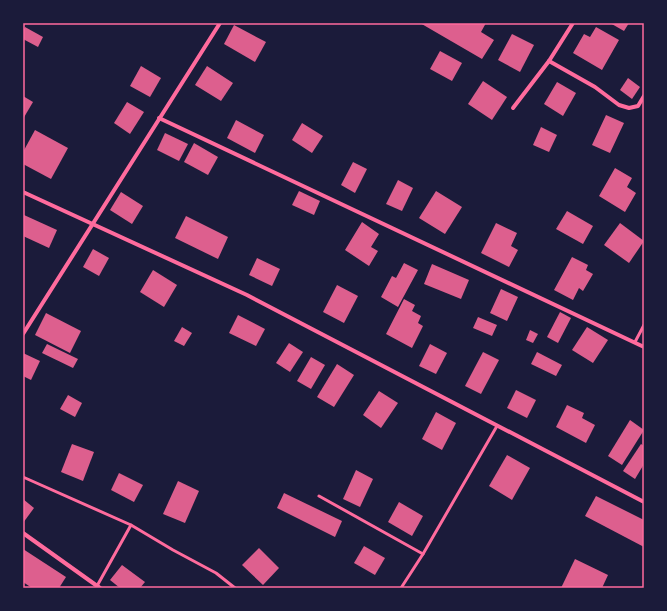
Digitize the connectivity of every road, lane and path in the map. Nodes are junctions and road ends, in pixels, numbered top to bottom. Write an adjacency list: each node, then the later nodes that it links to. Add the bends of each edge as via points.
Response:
1 (220, 23): 6 (street)
2 (573, 23): 3 (street)
3 (549, 61): 4 (street, via 596,87 619,105 629,108 638,106); 5 (street)
4 (644, 96)
5 (513, 108)
6 (159, 118): 8 (street); 11 (street)
7 (23, 192): 8 (street)
8 (92, 224): 10 (street); 13 (street, via 247,296)
9 (644, 325): 11 (lane)
10 (23, 334)
11 (635, 342): 12 (street)
12 (644, 347)
13 (497, 426): 16 (street); 19 (lane)
14 (23, 477): 17 (lane)
15 (319, 496): 19 (lane)
16 (644, 502)
17 (131, 525): 20 (lane); 21 (lane, via 216,573)
18 (23, 532): 20 (street)
19 (423, 554): 22 (lane)
20 (99, 587)
21 (235, 588)
22 (401, 588)

